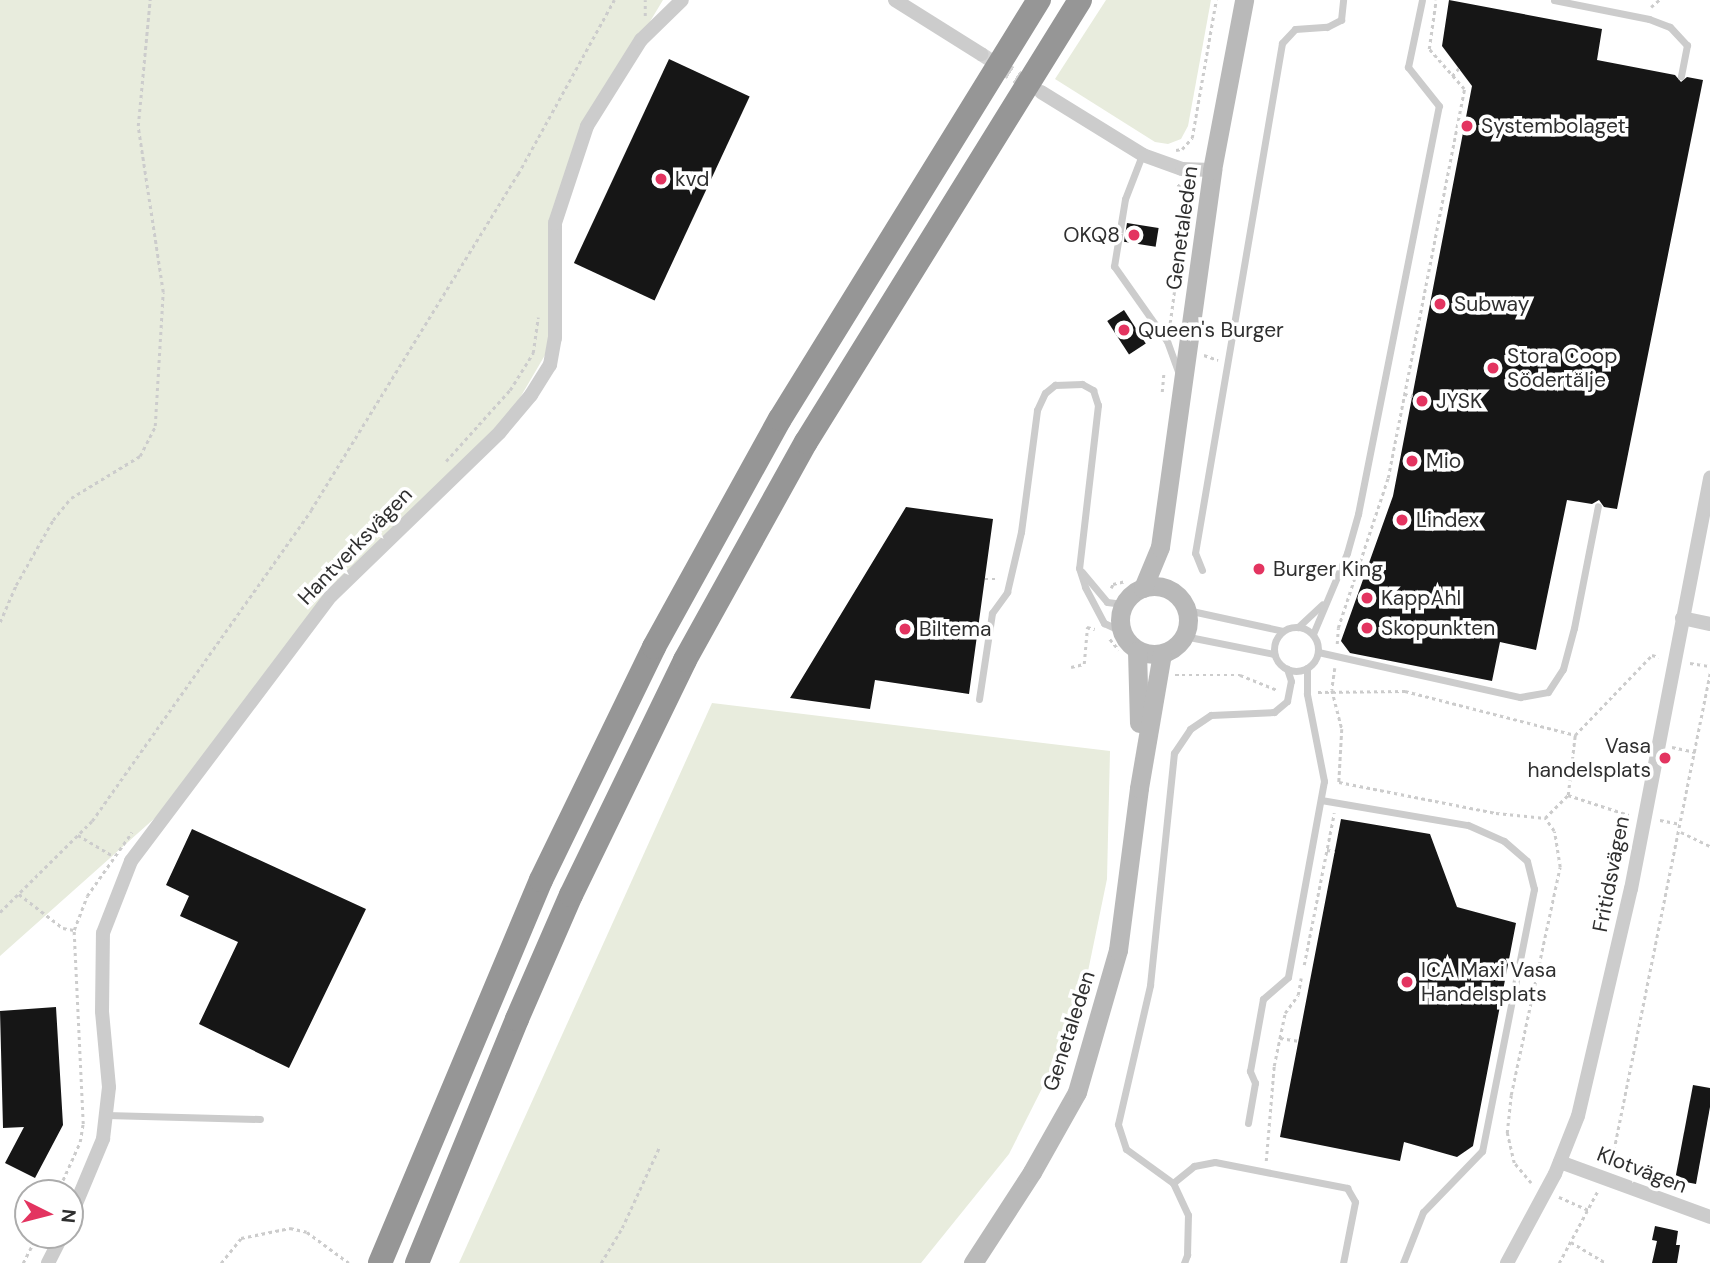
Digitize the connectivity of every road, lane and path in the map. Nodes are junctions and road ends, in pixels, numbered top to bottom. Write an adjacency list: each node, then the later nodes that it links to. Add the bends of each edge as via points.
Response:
1 (150, 0): 39 (path, via 138,126 163,292 155,426 140,456 71,498 59,513 16,585)
2 (614, 0): 68 (path, via 518,174 311,510)
3 (645, 0): 14 (path)
4 (682, 0): 78 (street, Hantverksvägen, via 641,40 587,126 555,223 553,351 531,396 500,432 331,596 131,861 103,933)
5 (895, 0): 15 (street)
6 (1039, 0): 93 (highway, via 780,419 654,647 541,880)
7 (1080, 0): 94 (highway, via 806,442 685,660 571,895)
8 (1216, 0): 20 (path, via 1192,138 1182,149)
9 (1244, 0): 22 (main road, Genetaleden)
10 (1343, 0): 24 (lane, via 1341,20 1327,27 1295,30 1282,43)
11 (1422, 0): 35 (lane, via 1408,67 1439,106 1358,514)
12 (1436, 0): 17 (path, via 1429,48)
13 (1554, 0): 18 (lane, via 1670,27 1687,45)
14 (645, 16)
15 (981, 54)
16 (1458, 68): 17 (path)
17 (1452, 76): 26 (path, via 1464,89)
18 (1681, 76)
19 (1041, 92): 21 (street)
20 (1166, 152)
21 (1143, 155): 22 (street, via 1182,169); 25 (lane, via 1125,199 1114,266 1167,341)
22 (1212, 170): 23 (main road, Genetaleden)
23 (1188, 349): 24 (path); 25 (main road, Genetaleden)
24 (1227, 364): 32 (lane, via 1195,554)
25 (1182, 387): 30 (main road, Genetaleden)
26 (1405, 394): 27 (path); 51 (path, via 1388,478 1338,628)
27 (1413, 396)
28 (1710, 478): 38 (street, Fritidsvägen)
29 (1598, 506): 51 (lane, via 1563,669 1548,692 1520,698)
30 (1160, 547): 33 (main road, Genetaleden); 34 (main road, Genetaleden)
31 (1079, 568): 36 (lane, via 1107,602); 43 (lane, via 1104,623); 59 (lane, via 1098,405 1093,390 1082,384 1055,385 1037,410 1021,532 1007,592 992,613)
32 (1202, 570)
33 (1143, 588): 34 (main road); 36 (main road, Genetaleden)
34 (1171, 590): 37 (main road, Genetaleden)
35 (1325, 602): 42 (lane); 45 (lane)
36 (1123, 604): 43 (main road)
37 (1187, 610): 44 (lane); 46 (main road)
38 (1682, 618): 40 (street); 52 (street, Fritidsvägen)
39 (0, 622)
40 (1710, 624)
41 (1087, 627): 54 (path, via 1084,664)
42 (1298, 627): 44 (lane); 45 (lane)
43 (1121, 631): 47 (main road)
44 (1283, 631): 50 (lane, via 1275,641)
45 (1312, 634): 48 (lane)
46 (1184, 636): 49 (main road); 50 (lane)
47 (1137, 650): 49 (main road); 61 (main road, Genetaleden)
48 (1318, 652): 51 (lane); 55 (lane)
49 (1162, 654): 61 (main road, Genetaleden)
50 (1274, 654): 56 (lane)
51 (1336, 656): 58 (path)
52 (1674, 660): 53 (path); 60 (path, via 1652,655); 65 (street, Fritidsvägen)
53 (1710, 666)
54 (1071, 667)
55 (1307, 668): 56 (lane); 63 (lane, via 1307,694 1324,781)
56 (1287, 669): 84 (lane, via 1291,681 1287,701 1274,712 1211,715 1190,729 1174,753 1150,985 1118,1124 1126,1149)
57 (1710, 673): 66 (path)
58 (1332, 690): 60 (path, via 1405,691); 64 (path, via 1342,729 1339,782 1496,813)
59 (979, 699)
60 (1575, 735): 62 (path)
61 (1139, 788): 90 (main road, Genetaleden, via 1118,950 1077,1092)
62 (1568, 794): 64 (path); 65 (path)
63 (1321, 800): 80 (lane, via 1288,977 1263,999 1250,1071 1255,1083); 98 (lane, via 1468,825 1504,841 1527,861 1534,889 1482,1151 1423,1212)
64 (1545, 818): 86 (path, via 1555,831 1560,867 1511,1095 1507,1133 1514,1163 1527,1181)
65 (1644, 818): 66 (path); 82 (street, Fritidsvägen, via 1581,1103)
66 (1682, 824): 67 (path)
67 (1681, 832): 69 (path); 83 (path, via 1613,1161)
68 (78, 835): 72 (path); 73 (path)
69 (1710, 846)
70 (1327, 850): 71 (path)
71 (1335, 851)
72 (113, 856)
73 (19, 894): 74 (path); 75 (path, via 63,928)
74 (0, 912)
75 (74, 930)
76 (1280, 1038): 77 (path)
77 (1298, 1041)
78 (106, 1115): 79 (lane); 85 (street, Hantverksvägen, via 103,1139)
79 (260, 1119)
80 (1248, 1123)
81 (660, 1148): 95 (path)
82 (1560, 1162): 83 (street, Klotvägen); 86 (street, Fritidsvägen)
83 (1604, 1179): 87 (path); 88 (street, Klotvägen)
84 (1173, 1183): 96 (lane, via 1188,1215); 97 (lane, via 1194,1166 1214,1163 1347,1188 1355,1202)
85 (84, 1185)
86 (1546, 1190): 87 (path); 99 (street, Fritidsvägen)
87 (1588, 1210): 89 (path)
88 (1710, 1217)
89 (1571, 1242): 100 (path); 101 (path)
90 (980, 1261)
91 (221, 1263): 92 (path, via 241,1238 290,1228 307,1232)
92 (349, 1263)
93 (380, 1263)
94 (417, 1263)
95 (601, 1263)
96 (1184, 1263)
97 (1343, 1263)
98 (1403, 1263)
99 (1507, 1263)
100 (1559, 1263)
101 (1606, 1263)

